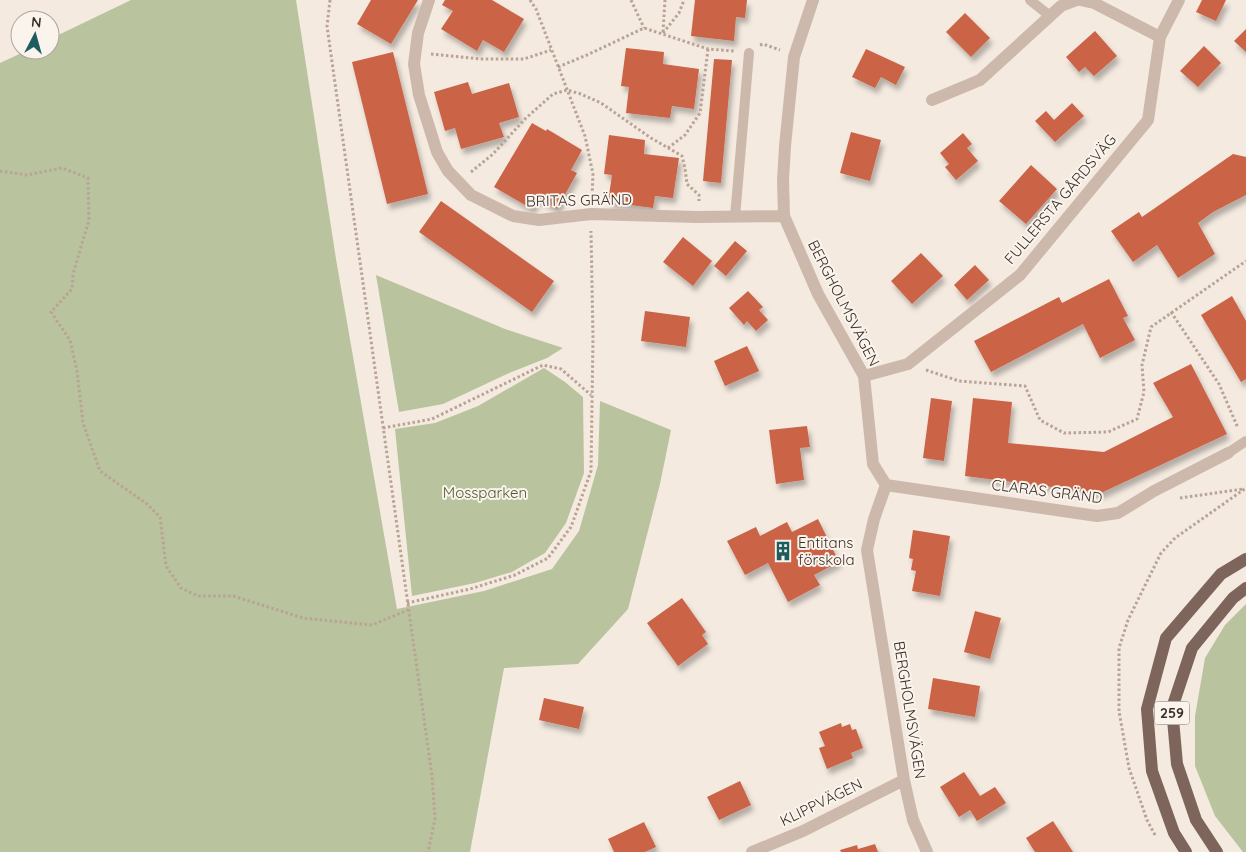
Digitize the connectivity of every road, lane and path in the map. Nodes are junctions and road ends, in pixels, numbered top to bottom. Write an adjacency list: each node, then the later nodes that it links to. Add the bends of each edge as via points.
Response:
1 (330, 0): 35 (path, via 327,26)
2 (429, 0): 17 (street, BRITAS GRÄND)
3 (530, 0): 15 (path)
4 (631, 0): 12 (path)
5 (665, 0): 13 (path)
6 (684, 0): 13 (path, via 679,13)
7 (813, 0): 19 (street, BERGHOLMSVÄGEN)
8 (1030, 0): 11 (lane)
9 (1079, 0): 11 (street, via 1061,6); 14 (street, via 1094,3)
10 (1180, 0): 14 (street, FULLERSTA GÅRDSVÄG)
11 (1050, 16): 22 (street, via 980,80)
12 (644, 28): 13 (path); 20 (path)
13 (663, 34): 16 (path)
14 (1160, 37): 32 (street, FULLERSTA GÅRDSVÄG, via 1148,120 1020,275)
15 (552, 50): 17 (path, via 524,59 480,59); 20 (path)
16 (708, 50): 18 (path); 23 (path, via 700,112 685,135)
17 (415, 52): 25 (street, BRITAS GRÄND, via 420,95 437,152)
18 (749, 53): 19 (path, via 762,44); 29 (lane)
19 (794, 57): 27 (street, BERGHOLMSVÄGEN, via 784,154)
20 (558, 67): 21 (path)
21 (567, 90): 23 (path, via 601,103); 25 (path, via 553,94 493,154); 26 (path, via 585,136 593,174)
22 (932, 100)
23 (667, 148): 28 (path, via 682,156 687,184 699,195)
24 (0, 171): 44 (path, via 27,175 62,168 88,178 89,220 72,289 51,312 70,340 83,423 100,471 148,504 160,517 166,566 181,588 198,596 232,596 303,618 372,625)
25 (459, 182): 26 (street, BRITAS GRÄND, via 471,195 513,216 539,220)
26 (591, 214): 28 (street, BRITAS GRÄND); 34 (path)
27 (784, 216): 29 (street, BRITAS GRÄND); 33 (street, BERGHOLMSVÄGEN, via 818,294)
28 (697, 217): 29 (street, BRITAS GRÄND)
29 (735, 217)
30 (1246, 261): 31 (path)
31 (1171, 312): 32 (path, via 1150,327 1142,365 1144,392 1137,419 1108,432 1064,433 1040,420 1025,386 959,381); 36 (path, via 1219,384)
32 (908, 364): 33 (street, FULLERSTA GÅRDSVÄG)
33 (864, 376): 38 (street, BERGHOLMSVÄGEN, via 873,464)
34 (591, 395): 35 (path, via 561,369 542,365 432,419); 43 (path, via 591,471 570,527 548,558 515,576)
35 (383, 428): 43 (path)
36 (1245, 442): 37 (lane, CLARAS GRÄND)
37 (1228, 453): 40 (street, CLARAS GRÄND)
38 (886, 485): 40 (street, CLARAS GRÄND, via 1097,516 1118,513); 45 (street, BERGHOLMSVÄGEN, via 867,550)
39 (1245, 489): 40 (path, via 1176,498 1162,497)
40 (1154, 491)
41 (1246, 559): 49 (main road, via 1221,574 1166,638 1147,709 1152,772 1174,833)
42 (1246, 588): 50 (main road, 259, via 1233,598 1192,648 1172,708 1177,764 1196,820)
43 (407, 603): 44 (path)
44 (408, 610): 46 (path, via 432,776 435,818)
45 (904, 780): 47 (street, KLIPPVÄGEN, via 803,831); 48 (street, BERGHOLMSVÄGEN, via 913,820)
46 (428, 852)
47 (752, 852)
48 (927, 852)
49 (1186, 852)
50 (1217, 852)

